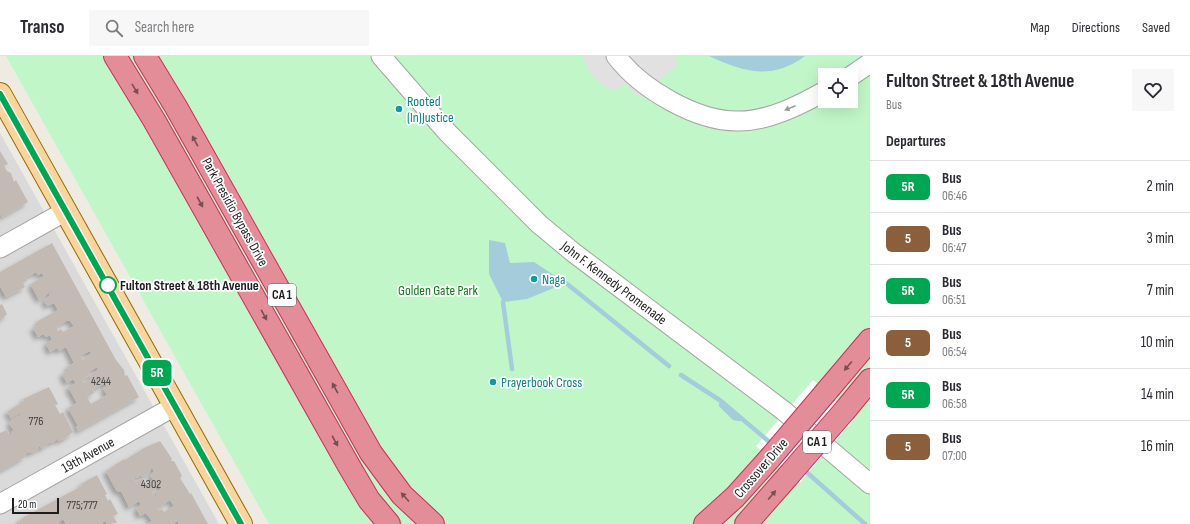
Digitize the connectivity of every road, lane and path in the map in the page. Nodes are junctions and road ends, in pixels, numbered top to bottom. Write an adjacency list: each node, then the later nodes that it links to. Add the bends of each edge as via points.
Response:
1 (115, 56): 19 (highway, Park Presidio Bypass Drive / CA 1, one-way to 19, via 154,120 349,466 369,500)
2 (145, 56): 20 (highway, Park Presidio Bypass Drive / CA 1, one-way to 2, via 402,495 371,453)
3 (381, 56): 14 (street, John F. Kennedy Promenade, via 447,132 539,224 784,411)
4 (616, 56): 8 (street, one-way to 4, via 783,111 740,122 708,116 690,110 655,91 634,76)
5 (870, 64): 6 (street)
6 (858, 72)
7 (0, 94): 9 (main road)
8 (818, 94)
9 (66, 211): 10 (street); 13 (main road)
10 (0, 248)
11 (870, 340): 15 (highway, Crossover Drive / CA 1, one-way to 15, bridge)
12 (870, 380): 17 (highway, Crossover Drive / CA 1, one-way to 12, bridge)
13 (175, 406): 16 (street, 19th Avenue); 18 (main road)
14 (870, 484)
15 (735, 497): 21 (highway, CA 1); 22 (main road, Crossover Drive)
16 (0, 504)
17 (750, 521)
18 (241, 524)
19 (389, 524)
20 (433, 524)
21 (705, 524)
22 (718, 524)

